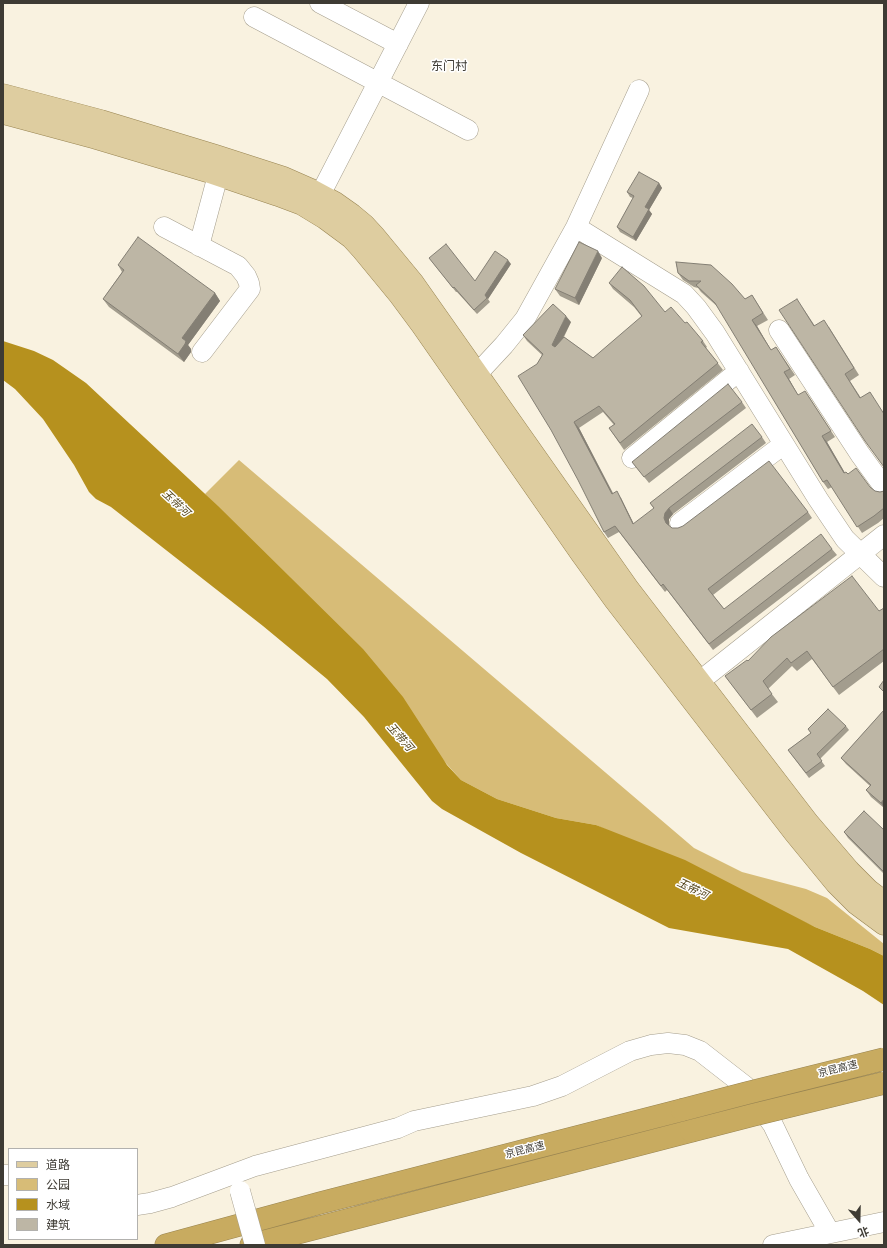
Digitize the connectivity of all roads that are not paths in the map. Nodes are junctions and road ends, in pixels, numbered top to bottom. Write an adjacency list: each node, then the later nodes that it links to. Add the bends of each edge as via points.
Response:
1 (320, 3): 4 (street)
2 (419, 3): 4 (street)
3 (254, 17): 5 (street)
4 (398, 44): 5 (street)
5 (378, 83): 9 (street); 11 (street)
6 (639, 90): 13 (street)
7 (3, 95): 11 (main road, via 216,156 284,178)
8 (3, 113): 10 (main road)
9 (468, 130)
10 (218, 175): 14 (street); 28 (main road, via 302,204 342,230 362,249 422,325 615,600 794,833 836,883 857,904)
11 (320, 195): 18 (main road, via 352,215 375,237 413,283)
12 (164, 227): 14 (street)
13 (576, 227): 17 (street, via 684,294 705,319); 18 (street, via 525,319)
14 (199, 246): 16 (street, via 238,266 246,276 250,289)
15 (780, 330): 21 (street)
16 (202, 352)
17 (739, 371): 19 (street); 20 (street)
18 (477, 374): 26 (main road, via 629,590)
19 (784, 444): 22 (street); 24 (street, via 845,539)
20 (632, 458)
21 (884, 487)
22 (680, 523)
23 (884, 535): 24 (street)
24 (860, 554): 25 (street); 26 (street)
25 (884, 577)
26 (700, 681): 27 (main road, via 831,851 864,886)
27 (884, 902)
28 (884, 924)
29 (884, 1060): 35 (highway, 京昆高速, bridge, via 312,1205)
30 (884, 1083): 36 (highway, bridge)
31 (238, 1182): 32 (street); 34 (street, via 255,1166 398,1128 414,1121 533,1096 562,1086 630,1051 651,1044 668,1043 700,1051 744,1086 773,1125 799,1179); 37 (street, bridge)
32 (138, 1205)
33 (879, 1223): 34 (street)
34 (830, 1233): 38 (street)
35 (166, 1245)
36 (251, 1245)
37 (255, 1245)
38 (773, 1245)

